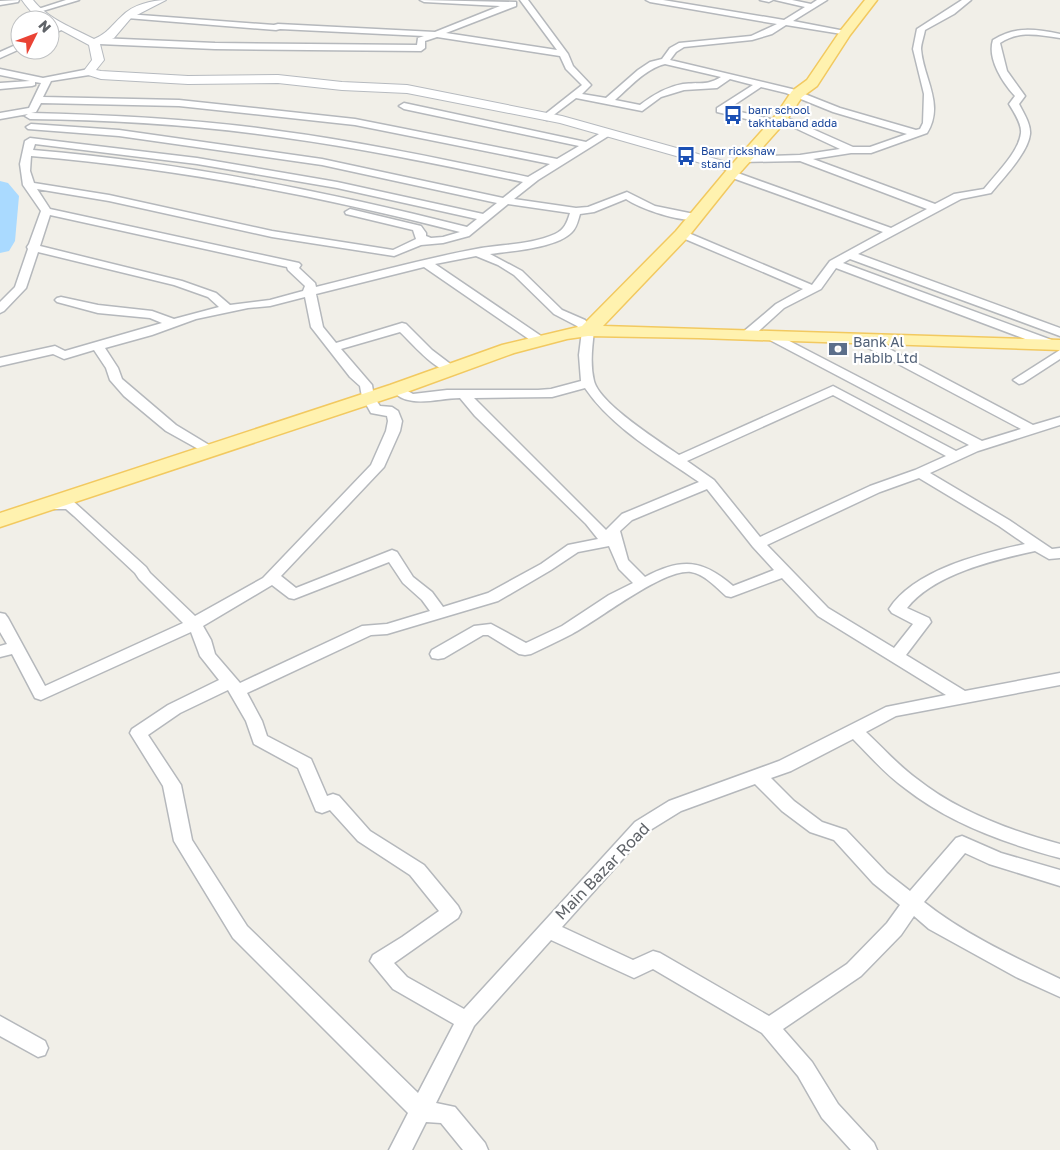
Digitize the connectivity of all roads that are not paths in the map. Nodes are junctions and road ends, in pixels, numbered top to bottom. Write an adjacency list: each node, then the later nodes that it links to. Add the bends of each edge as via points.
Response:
1 (15, 0): 14 (street)
2 (26, 0): 17 (main road)
3 (76, 0): 18 (street)
4 (160, 0): 19 (main road)
5 (424, 0): 15 (street)
6 (650, 0): 20 (street)
7 (764, 0): 8 (street)
8 (769, 0)
9 (779, 0): 16 (street)
10 (823, 0): 16 (street)
11 (871, 0): 22 (main road)
12 (967, 0): 43 (street, via 921,29 917,49 929,94 928,122 924,131)
13 (525, 2): 15 (street); 26 (street)
14 (0, 3)
15 (513, 4): 23 (street)
16 (812, 6): 20 (street)
17 (35, 10)
18 (40, 10)
19 (127, 16): 23 (street, via 276,28); 25 (main road, via 110,36)
20 (785, 22): 22 (street); 27 (street, via 752,38 682,45 673,50)
21 (62, 28): 25 (main road)
22 (845, 33): 34 (main road, via 812,84)
23 (435, 34): 25 (street, via 422,40 421,48); 26 (street)
24 (1060, 36): 54 (street, via 1020,30 996,42 996,57 1011,88 1020,96 1014,104 1026,132 1022,146 987,191 958,196)
25 (97, 42): 29 (main road, via 98,60)
26 (564, 54): 35 (street, via 569,68 586,85)
27 (665, 61): 30 (street); 36 (street, via 641,72)
28 (0, 72): 31 (street)
29 (89, 72): 31 (street); 40 (main road, via 178,80 278,80 407,89)
30 (728, 77): 32 (street); 36 (street, via 714,86 683,87 658,95 642,108)
31 (46, 81): 33 (street); 38 (street)
32 (760, 84): 34 (street); 41 (street, via 720,110)
33 (0, 86)
34 (797, 94): 41 (main road); 43 (street, via 833,109)
35 (574, 95): 36 (street); 40 (street)
36 (607, 102)
37 (404, 106): 45 (street)
38 (33, 113): 39 (street); 44 (street); 49 (street, via 179,103 355,122); 51 (street, via 244,129); 53 (street, via 119,133 322,162)
39 (0, 116)
40 (547, 117): 42 (main road)
41 (778, 121): 46 (street); 50 (main road)
42 (607, 133): 45 (street); 50 (main road)
43 (918, 134): 46 (street, via 871,150)
44 (30, 141): 47 (street); 58 (street, via 197,161 337,185)
45 (588, 145): 49 (street)
46 (852, 150): 48 (street)
47 (27, 158): 52 (street); 59 (street, via 66,156 218,177 379,208); 62 (street, via 197,182 349,212 417,228 420,237)
48 (800, 158): 50 (street); 54 (street)
49 (560, 163): 51 (street)
50 (737, 168): 57 (main road); 60 (street)
51 (531, 180): 53 (street)
52 (28, 185): 55 (street); 62 (street, via 109,198 272,234 394,253)
53 (505, 201): 56 (street); 58 (street)
54 (937, 209): 60 (street)
55 (46, 211): 63 (street); 69 (street, via 295,265 292,268 311,285)
56 (576, 211): 57 (street, via 590,210 627,196 647,208); 64 (street, via 568,230 555,238 531,245)
57 (696, 217): 61 (main road)
58 (485, 218): 59 (street)
59 (469, 231): 62 (street)
60 (893, 232): 65 (street)
61 (682, 234): 68 (street); 74 (main road)
62 (429, 241)
63 (32, 247): 71 (street, via 20,288); 72 (street, via 178,283 212,295)
64 (477, 252): 66 (street); 74 (street, via 518,274 558,312 581,323)
65 (850, 255): 67 (street); 79 (street)
66 (426, 263): 69 (street); 78 (street)
67 (834, 264): 68 (street); 79 (street)
68 (812, 289): 75 (street, via 780,306)
69 (310, 293): 72 (street, via 270,304); 81 (street, via 317,327)
70 (61, 300): 73 (street, via 98,309 152,315)
71 (0, 309)
72 (228, 309): 73 (street)
73 (174, 323): 80 (street)
74 (588, 331): 75 (main road); 78 (main road); 85 (street, via 585,355)
75 (747, 335): 76 (main road)
76 (772, 336): 77 (main road); 91 (street)
77 (859, 338): 79 (main road); 90 (street)
78 (540, 341): 83 (main road)
79 (1058, 344): 84 (street)
80 (97, 345): 82 (street, via 64,355 56,350); 92 (street, via 116,380 129,394 172,428)
81 (333, 348): 83 (street, via 402,327 428,353); 88 (street, via 366,385)
82 (0, 362)
83 (451, 369): 86 (main road)
84 (1018, 380)
85 (588, 383): 87 (street, via 552,393); 94 (street, via 598,398 630,427)
86 (397, 389): 87 (street, via 406,397 413,398); 88 (main road)
87 (464, 394): 99 (street)
88 (368, 397): 92 (main road); 104 (street, via 376,410 387,410 396,421 377,467)
89 (1060, 421): 90 (street)
90 (1033, 430): 91 (street)
91 (981, 446): 93 (street)
92 (210, 452): 97 (main road)
93 (956, 456): 94 (street, via 834,390); 95 (street)
94 (677, 461): 96 (street)
95 (920, 473): 100 (street, via 875,489); 101 (street)
96 (709, 483): 99 (street, via 627,517 613,530); 100 (street)
97 (39, 507): 98 (main road); 108 (street, via 70,505)
98 (0, 520)
99 (611, 540): 105 (street, via 617,555 632,575); 106 (street, via 573,548 493,597)
100 (758, 544): 103 (street)
101 (1037, 546): 102 (street, via 1049,554); 112 (street, via 992,555 957,568 911,592 897,609 922,622)
102 (1060, 552)
103 (785, 572): 105 (street, via 731,592 717,580 692,568 658,575); 112 (street, via 823,612)
104 (272, 577): 106 (street, via 294,594 392,555 408,580 427,596); 108 (street)
105 (644, 584): 111 (street, via 614,599 568,630 525,650 491,629 480,630)
106 (439, 613): 114 (street, via 387,629 368,630)
107 (0, 618): 109 (street)
108 (194, 624): 109 (street, via 41,694); 114 (street, via 208,656)
109 (16, 646): 110 (street)
110 (0, 652)
111 (438, 654)
112 (896, 657): 115 (street)
113 (1060, 679): 115 (street, Main Bazar Road)
114 (234, 686): 123 (street, via 254,721 260,740 305,764 322,806 333,801 364,836 417,870 452,912 380,961 400,983); 127 (street, via 174,709 138,733 172,785 183,841 240,932)
115 (962, 697): 116 (street, Main Bazar Road, via 892,711)
116 (854, 730): 117 (street, Main Bazar Road, via 785,766); 118 (street, via 918,789 971,818 1041,847)
117 (758, 776): 120 (street, via 788,806 816,827 840,835 880,878); 121 (street, Main Bazar Road, via 675,806 640,826)
118 (1060, 851)
119 (1060, 878): 120 (street, via 996,859 962,843)
120 (912, 903): 122 (street, via 936,923); 125 (street, via 894,929 854,970)
121 (547, 930): 123 (street, Main Bazar Road); 125 (street, via 634,970 653,959)
122 (1060, 988)
123 (467, 1020): 127 (street, Main Bazar Road)
124 (0, 1025): 126 (street)
125 (768, 1027): 130 (street, via 805,1069 830,1111)
126 (38, 1048)
127 (421, 1111): 128 (street, Main Bazar Road); 129 (street, via 447,1114)
128 (400, 1150)
129 (477, 1150)
130 (866, 1150)

